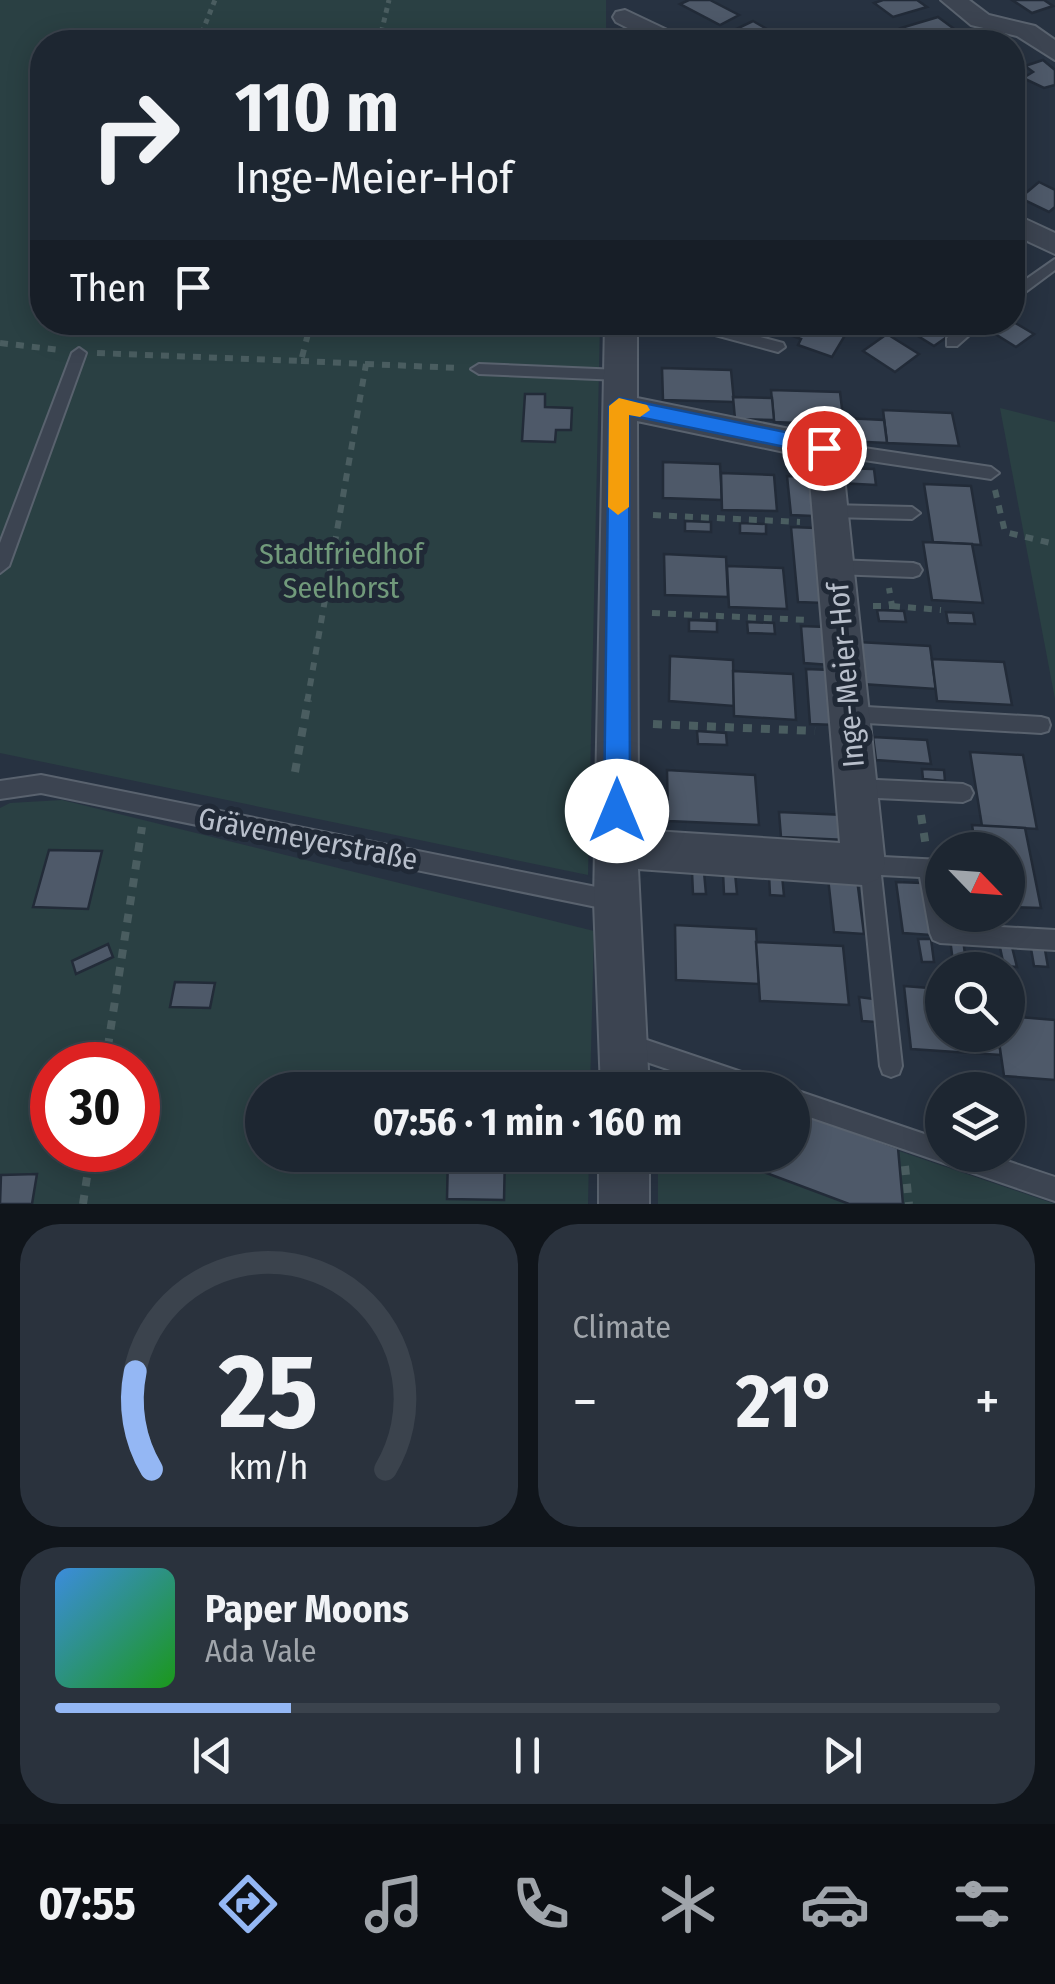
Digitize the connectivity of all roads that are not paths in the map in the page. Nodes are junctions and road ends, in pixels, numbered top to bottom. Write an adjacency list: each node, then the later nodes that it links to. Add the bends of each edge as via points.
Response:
1 (954, 0): 2 (street, via 980,20)
2 (1022, 30)
3 (1025, 31): 4 (street)
4 (1055, 52)
5 (1025, 229): 6 (street)
6 (1055, 245)
7 (1055, 263): 8 (lane)
8 (1025, 287)
9 (621, 335): 16 (street)
10 (730, 335): 13 (lane)
11 (961, 335): 12 (lane)
12 (952, 342)
13 (778, 348)
14 (79, 353): 21 (lane)
15 (479, 369): 16 (lane)
16 (620, 390): 17 (street); 29 (street)
17 (824, 448): 18 (lane); 20 (street, Inge-Meier-Hof)
18 (991, 473)
19 (912, 514): 20 (lane)
20 (831, 517): 22 (street, Inge-Meier-Hof)
21 (0, 566)
22 (835, 567): 23 (lane); 24 (street, Inge-Meier-Hof)
23 (913, 570)
24 (850, 723): 25 (lane); 26 (street, Inge-Meier-Hof)
25 (1041, 724)
26 (856, 788): 28 (lane); 30 (street, Inge-Meier-Hof)
27 (0, 790): 32 (lane, Grävemeyerstraße, via 41,784)
28 (963, 793)
29 (616, 848): 30 (street); 32 (street)
30 (867, 865): 31 (lane); 35 (lane)
31 (925, 868)
32 (616, 901): 36 (street)
33 (940, 932): 34 (lane)
34 (1055, 940)
35 (891, 1066)
36 (625, 1067): 37 (lane)
37 (655, 1072)
38 (810, 1106): 39 (lane)
39 (925, 1145)
40 (624, 1172): 43 (street)
41 (1004, 1172): 42 (lane)
42 (1055, 1189)
43 (624, 1204)

